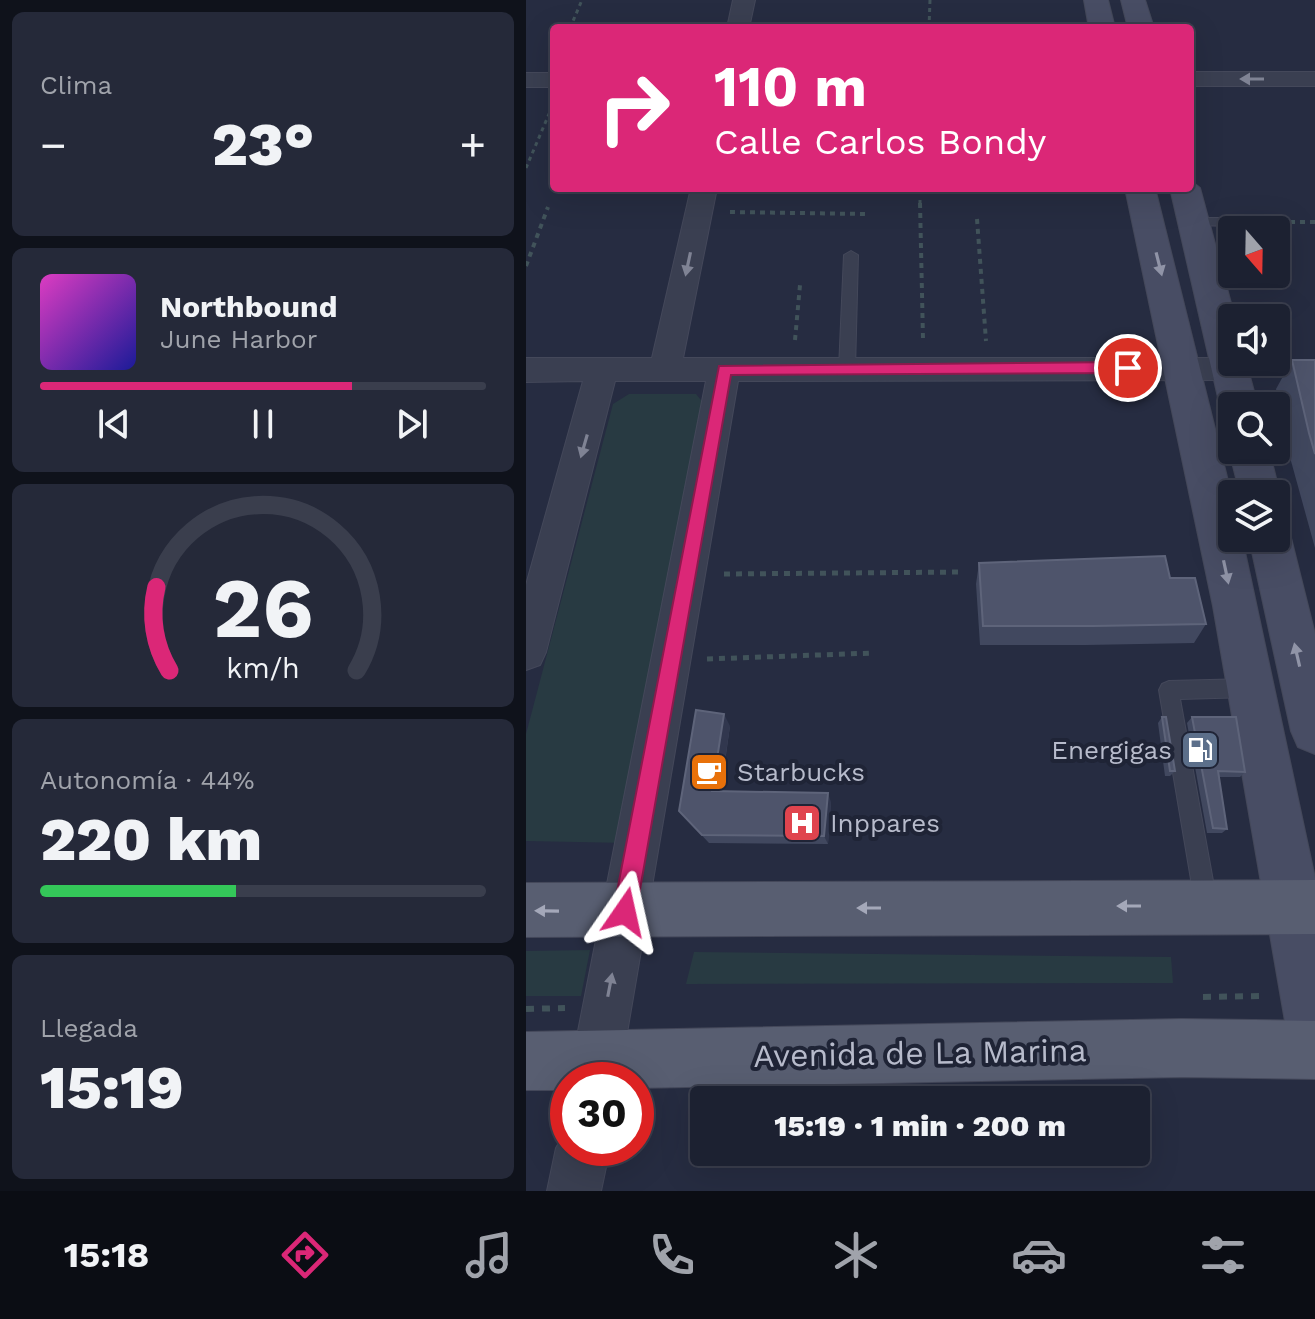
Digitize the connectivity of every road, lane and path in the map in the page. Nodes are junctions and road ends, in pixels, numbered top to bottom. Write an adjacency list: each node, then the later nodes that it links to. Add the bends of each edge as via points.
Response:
1 (582, 0): 6 (path)
2 (744, 0): 7 (street)
3 (930, 0): 8 (path)
4 (1096, 0): 9 (main road)
5 (1133, 0): 10 (main road)
6 (572, 24)
7 (739, 24)
8 (929, 24)
9 (1101, 24)
10 (1140, 24)
11 (1194, 79): 12 (street, one-way to 11)
12 (1315, 79)
13 (526, 80): 14 (street)
14 (550, 80)
15 (550, 112): 16 (path)
16 (526, 168)
17 (1141, 192): 32 (main road, one-way to 32)
18 (1186, 192): 24 (main road)
19 (702, 200): 22 (path); 41 (street, one-way to 41)
20 (920, 200): 38 (path)
21 (548, 207): 29 (path)
22 (865, 214)
23 (977, 219): 33 (path)
24 (1195, 222): 25 (lane); 31 (main road)
25 (1218, 222)
26 (1290, 222): 27 (path)
27 (1315, 222)
28 (851, 255): 37 (lane)
29 (526, 266)
30 (800, 285): 36 (path)
31 (1218, 319)
32 (1184, 367): 33 (street); 34 (street); 50 (main road, one-way to 50)
33 (988, 368): 38 (street)
34 (1218, 368)
35 (724, 369): 36 (street); 41 (street); 46 (street)
36 (793, 369): 37 (street)
37 (847, 369): 38 (street)
38 (923, 369)
39 (526, 370): 40 (street)
40 (602, 370): 41 (street); 47 (street, one-way to 47)
41 (665, 370)
42 (1290, 372): 43 (lane)
43 (1315, 373)
44 (1273, 552): 51 (main road, one-way to 44)
45 (963, 572): 46 (path)
46 (686, 575): 49 (street)
47 (526, 652)
48 (874, 653): 49 (path)
49 (671, 660): 55 (street)
50 (1250, 688): 52 (lane, via 1169,690); 53 (main road)
51 (1315, 731)
52 (1207, 906): 53 (main road); 55 (main road, one-way to 55)
53 (1305, 907): 56 (main road)
54 (526, 910): 55 (main road, one-way to 54)
55 (625, 912): 58 (street, one-way to 55)
56 (1299, 1042): 60 (main road, Avenida de La Marina, via 1248,1071 1145,1071 1101,1050)
57 (526, 1061): 59 (main road, Avenida de La Marina)
58 (595, 1062)
59 (550, 1064)
60 (654, 1067)
61 (579, 1166): 62 (street)
62 (574, 1191)

